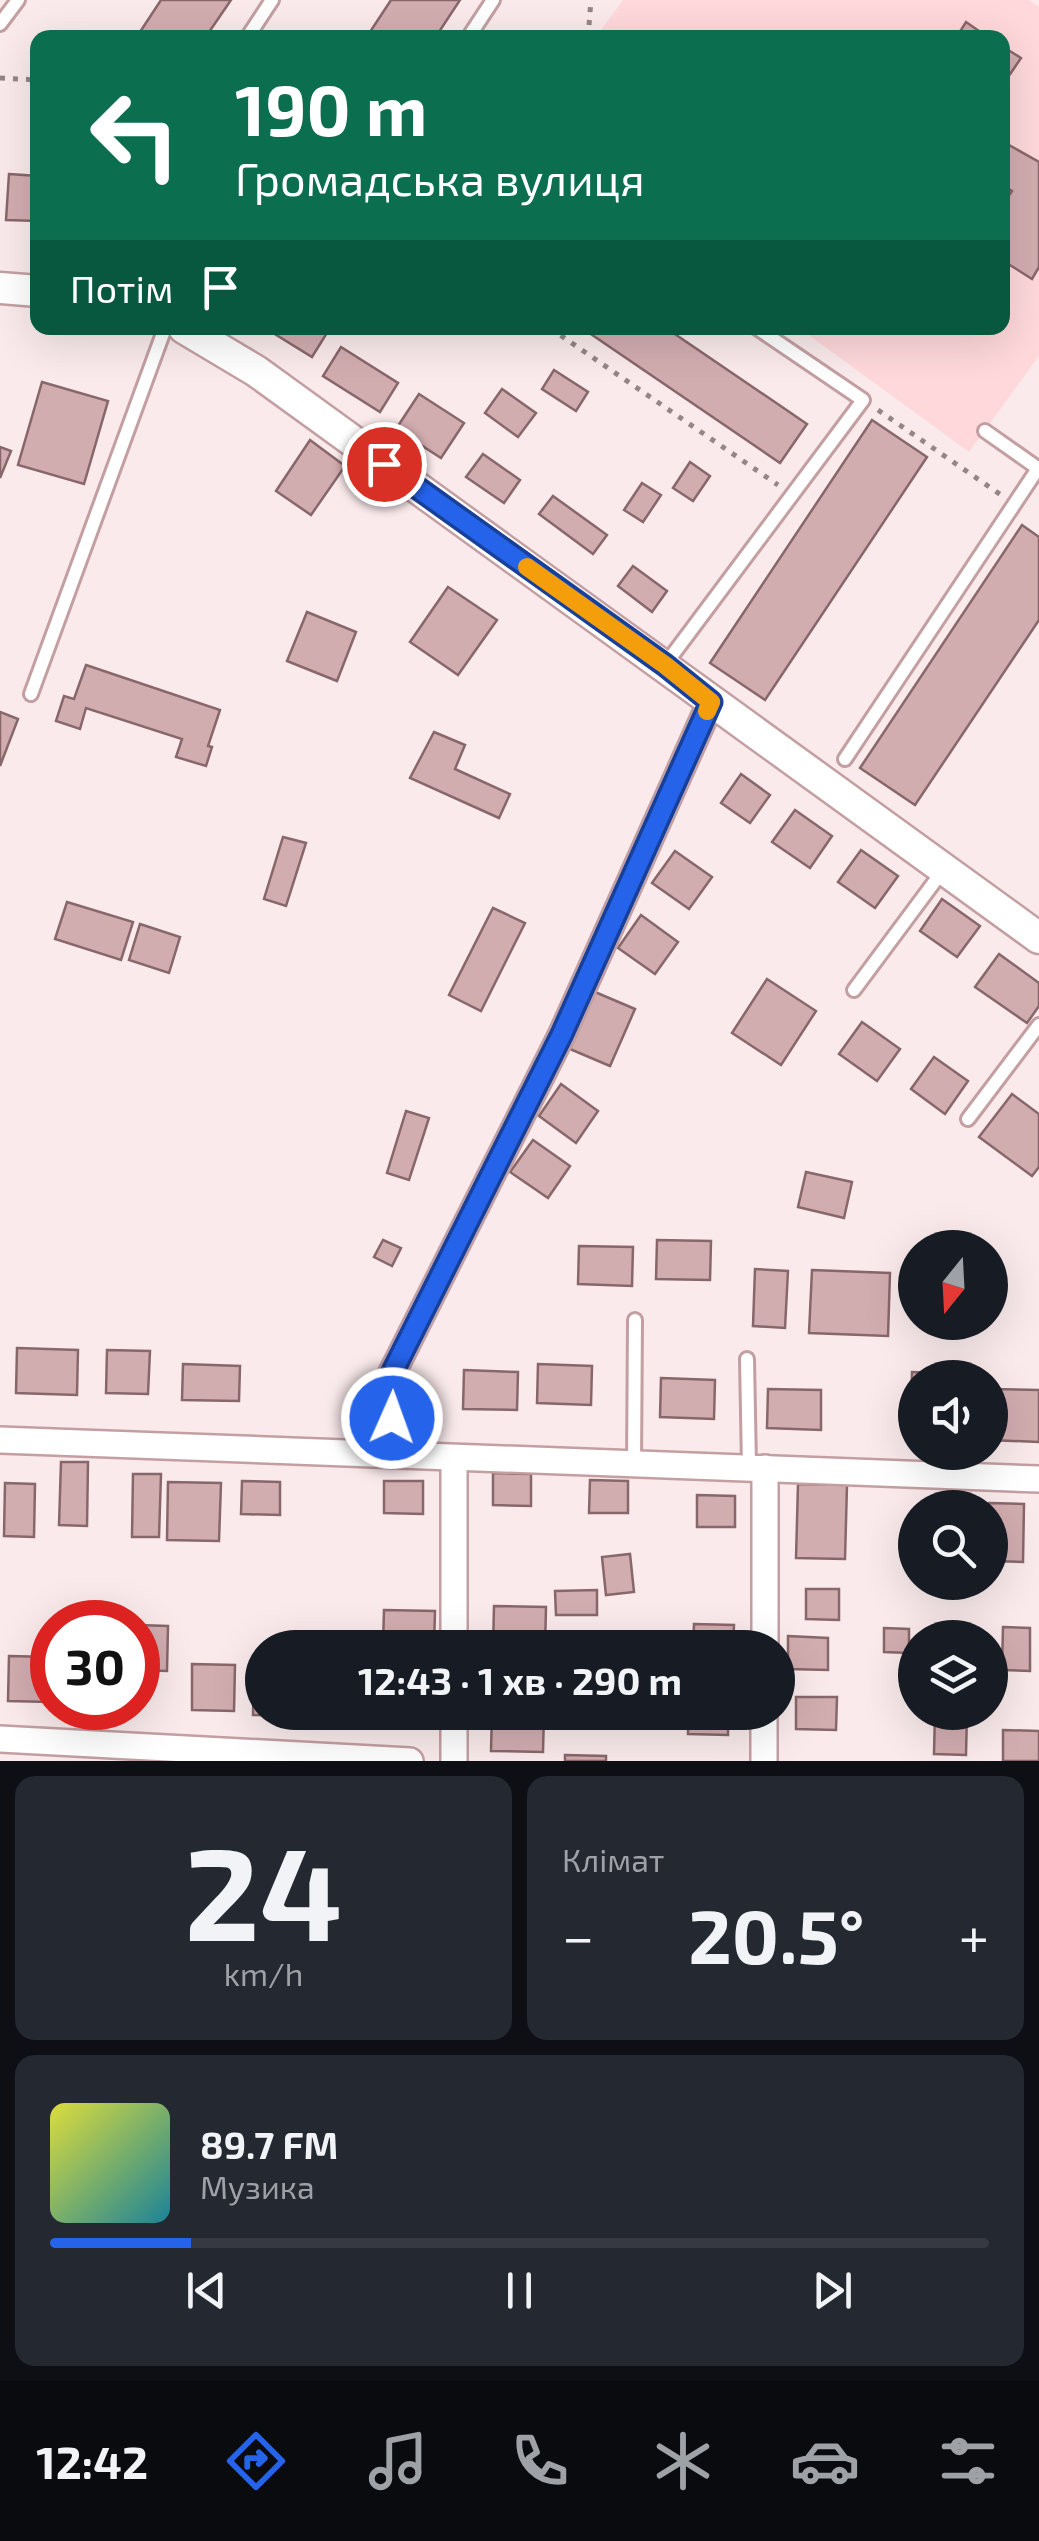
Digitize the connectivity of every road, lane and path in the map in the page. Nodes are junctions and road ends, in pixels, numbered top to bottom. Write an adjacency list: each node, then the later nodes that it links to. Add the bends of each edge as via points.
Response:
1 (18, 0): 5 (lane)
2 (272, 0): 6 (lane)
3 (493, 0): 7 (lane)
4 (592, 0): 8 (path)
5 (0, 24)
6 (252, 30)
7 (473, 30)
8 (589, 30)
9 (0, 78): 10 (path)
10 (30, 80)
11 (0, 288): 12 (street)
12 (30, 290)
13 (162, 335): 23 (lane)
14 (196, 335): 22 (street, via 256,371)
15 (560, 335): 20 (path)
16 (768, 335): 17 (lane)
17 (863, 400): 20 (lane); 21 (path)
18 (985, 430): 19 (lane)
19 (1039, 468): 21 (lane)
20 (794, 496): 22 (lane)
21 (1013, 503): 25 (lane)
22 (665, 665): 24 (street)
23 (32, 694)
24 (711, 702): 26 (street); 34 (street, via 562,1034 388,1381)
25 (846, 759)
26 (944, 869): 27 (street); 28 (lane)
27 (1039, 938)
28 (854, 990)
29 (1039, 1026): 30 (lane)
30 (968, 1119)
31 (635, 1320): 36 (lane)
32 (748, 1358): 37 (lane)
33 (0, 1440): 34 (street)
34 (395, 1456): 35 (street)
35 (454, 1458): 36 (street); 39 (street)
36 (634, 1464): 37 (street)
37 (757, 1467): 38 (street); 40 (street)
38 (1039, 1479)
39 (454, 1630)
40 (763, 1630)
41 (454, 1730): 45 (street)
42 (764, 1730): 46 (street)
43 (0, 1739): 44 (street)
44 (410, 1761)
45 (454, 1761)
46 (764, 1761)

